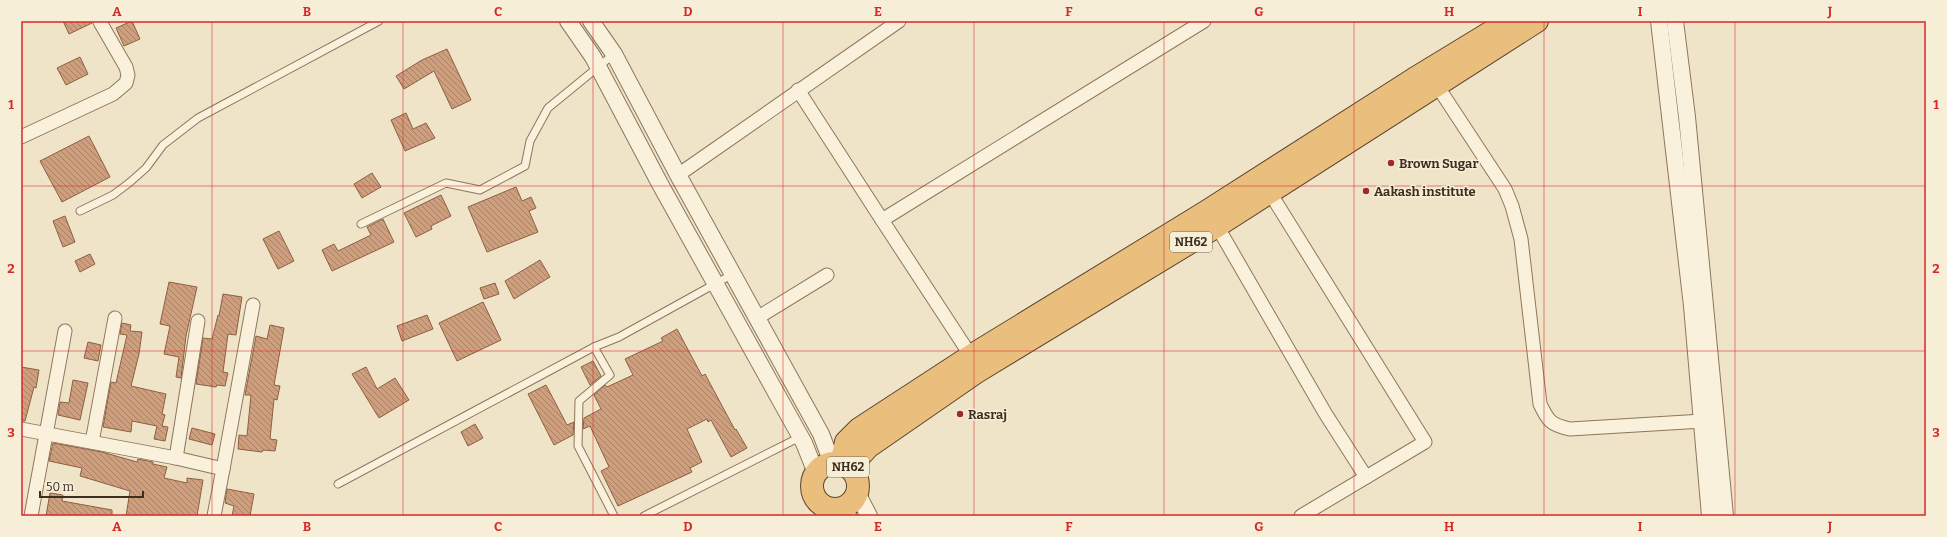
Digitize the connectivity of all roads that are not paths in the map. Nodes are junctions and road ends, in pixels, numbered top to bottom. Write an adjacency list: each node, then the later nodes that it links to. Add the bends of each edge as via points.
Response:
1 (379, 21): 20 (lane, via 198,118 163,145 146,168 129,184 113,196)
2 (568, 21): 14 (street)
3 (591, 21): 13 (street)
4 (899, 21): 16 (street)
5 (1187, 21): 12 (street)
6 (1204, 21): 12 (street)
7 (1509, 21): 19 (highway, NH62, via 1414,78)
8 (1537, 21): 15 (highway, NH62)
9 (1659, 21): 34 (street)
10 (1675, 21): 52 (street)
11 (100, 22): 17 (street, via 126,67 126,83 112,94)
12 (1182, 34): 21 (street)
13 (614, 54): 14 (lane); 18 (street)
14 (598, 67): 22 (lane, via 548,108 530,141 525,166 480,190 446,183); 26 (street)
15 (1436, 84): 19 (highway, NH62); 34 (street, via 1505,190 1512,206 1521,239 1540,404 1548,420 1558,426 1570,428)
16 (798, 90): 18 (street); 21 (street)
17 (21, 137)
18 (678, 174): 24 (street)
19 (1265, 184): 23 (highway, NH62); 33 (highway, NH62); 42 (street, via 1425,442)
20 (80, 210)
21 (882, 220): 33 (street)
22 (361, 224)
23 (1217, 226): 40 (highway, NH62, via 978,371 868,447 858,458); 42 (street, via 1325,413)
24 (733, 274): 26 (lane); 29 (street)
25 (827, 275): 29 (street)
26 (716, 283): 32 (lane, via 619,337); 37 (street)
27 (253, 305): 41 (street)
28 (115, 318): 38 (street)
29 (757, 318): 40 (street, via 822,434)
30 (198, 321): 39 (street)
31 (66, 331): 36 (street)
32 (594, 346): 43 (lane); 47 (lane, via 610,375 579,401 578,446)
33 (971, 356): 40 (highway, NH62, via 855,432 846,442)
34 (1703, 421): 51 (street)
35 (21, 429): 36 (street)
36 (45, 434): 38 (street); 45 (street)
37 (800, 437): 40 (street); 48 (lane)
38 (92, 442): 39 (street)
39 (176, 458): 41 (street)
40 (835, 467): 44 (highway, NH62, via 856,477 858,485); 44 (highway, NH62, via 812,481 812,490 815,498)
41 (223, 469): 46 (street)
42 (1366, 477): 50 (street)
43 (338, 484)
44 (838, 509): 49 (street)
45 (31, 516)
46 (214, 516)
47 (614, 516)
48 (644, 516)
49 (869, 516)
50 (1301, 516)
51 (1710, 516)
52 (1725, 516)

